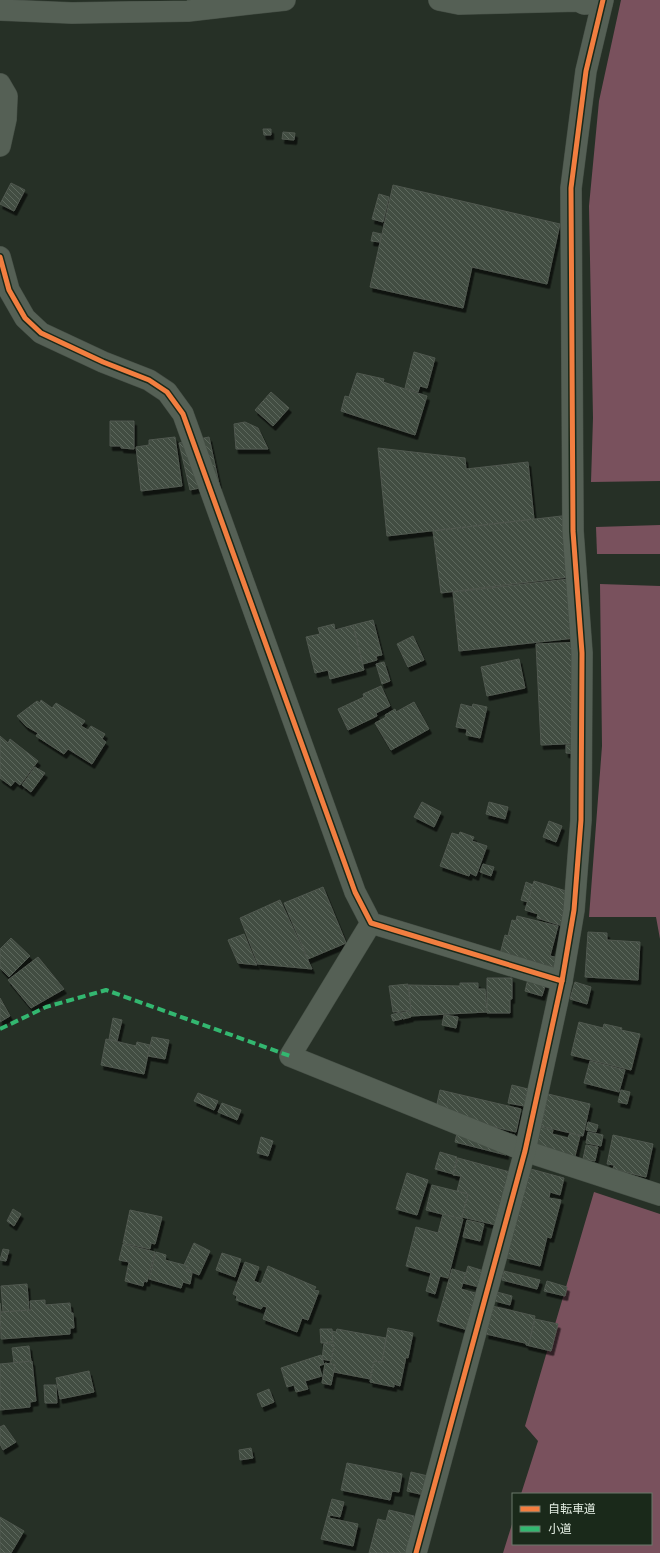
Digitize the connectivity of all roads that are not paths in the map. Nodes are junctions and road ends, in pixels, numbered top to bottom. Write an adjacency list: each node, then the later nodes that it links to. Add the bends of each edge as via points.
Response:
1 (285, 0): 4 (street, via 188,11 72,13)
2 (439, 0): 3 (street, via 459,4)
3 (602, 2): 9 (street, via 586,71 571,188 574,531 582,653 581,804 574,910)
4 (0, 10)
5 (0, 84): 6 (street, via 7,96 6,119)
6 (0, 146)
7 (0, 257): 8 (street, via 9,290 25,318 41,333 149,380 167,392 183,414 354,892)
8 (371, 923): 9 (street); 10 (street, via 290,1056)
9 (562, 981): 10 (street)
10 (525, 1151): 11 (street); 12 (street)
11 (660, 1195)
12 (416, 1553)

